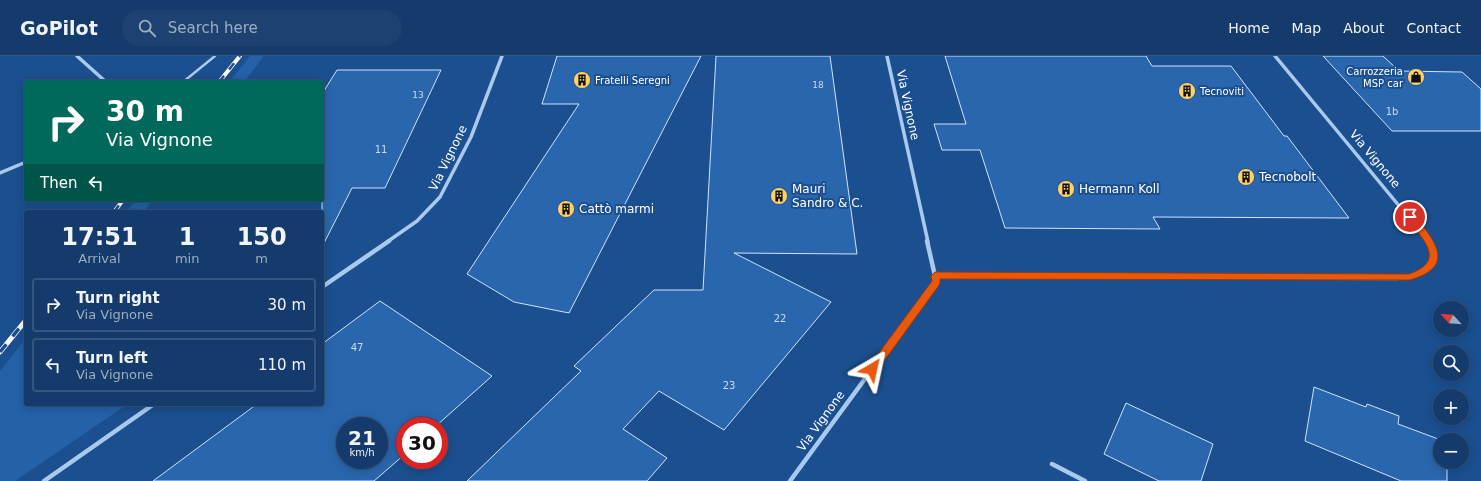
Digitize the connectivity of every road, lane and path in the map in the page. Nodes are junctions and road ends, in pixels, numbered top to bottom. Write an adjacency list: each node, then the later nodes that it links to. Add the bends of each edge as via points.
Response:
1 (77, 56): 6 (street)
2 (215, 56): 7 (lane)
3 (502, 56): 11 (street, Via Vignone, via 471,137 440,197 417,221)
4 (887, 56): 10 (street, Via Vignone)
5 (1274, 56): 10 (street, Via Vignone, via 1428,238 1434,258 1430,266 1421,273 1397,278)
6 (104, 80)
7 (185, 80)
8 (24, 163): 9 (street)
9 (0, 173)
10 (935, 276): 15 (street, Via Vignone, via 936,282)
11 (324, 286)
12 (151, 406): 14 (street)
13 (1052, 464): 16 (street)
14 (44, 481)
15 (790, 481)
16 (1085, 481)

